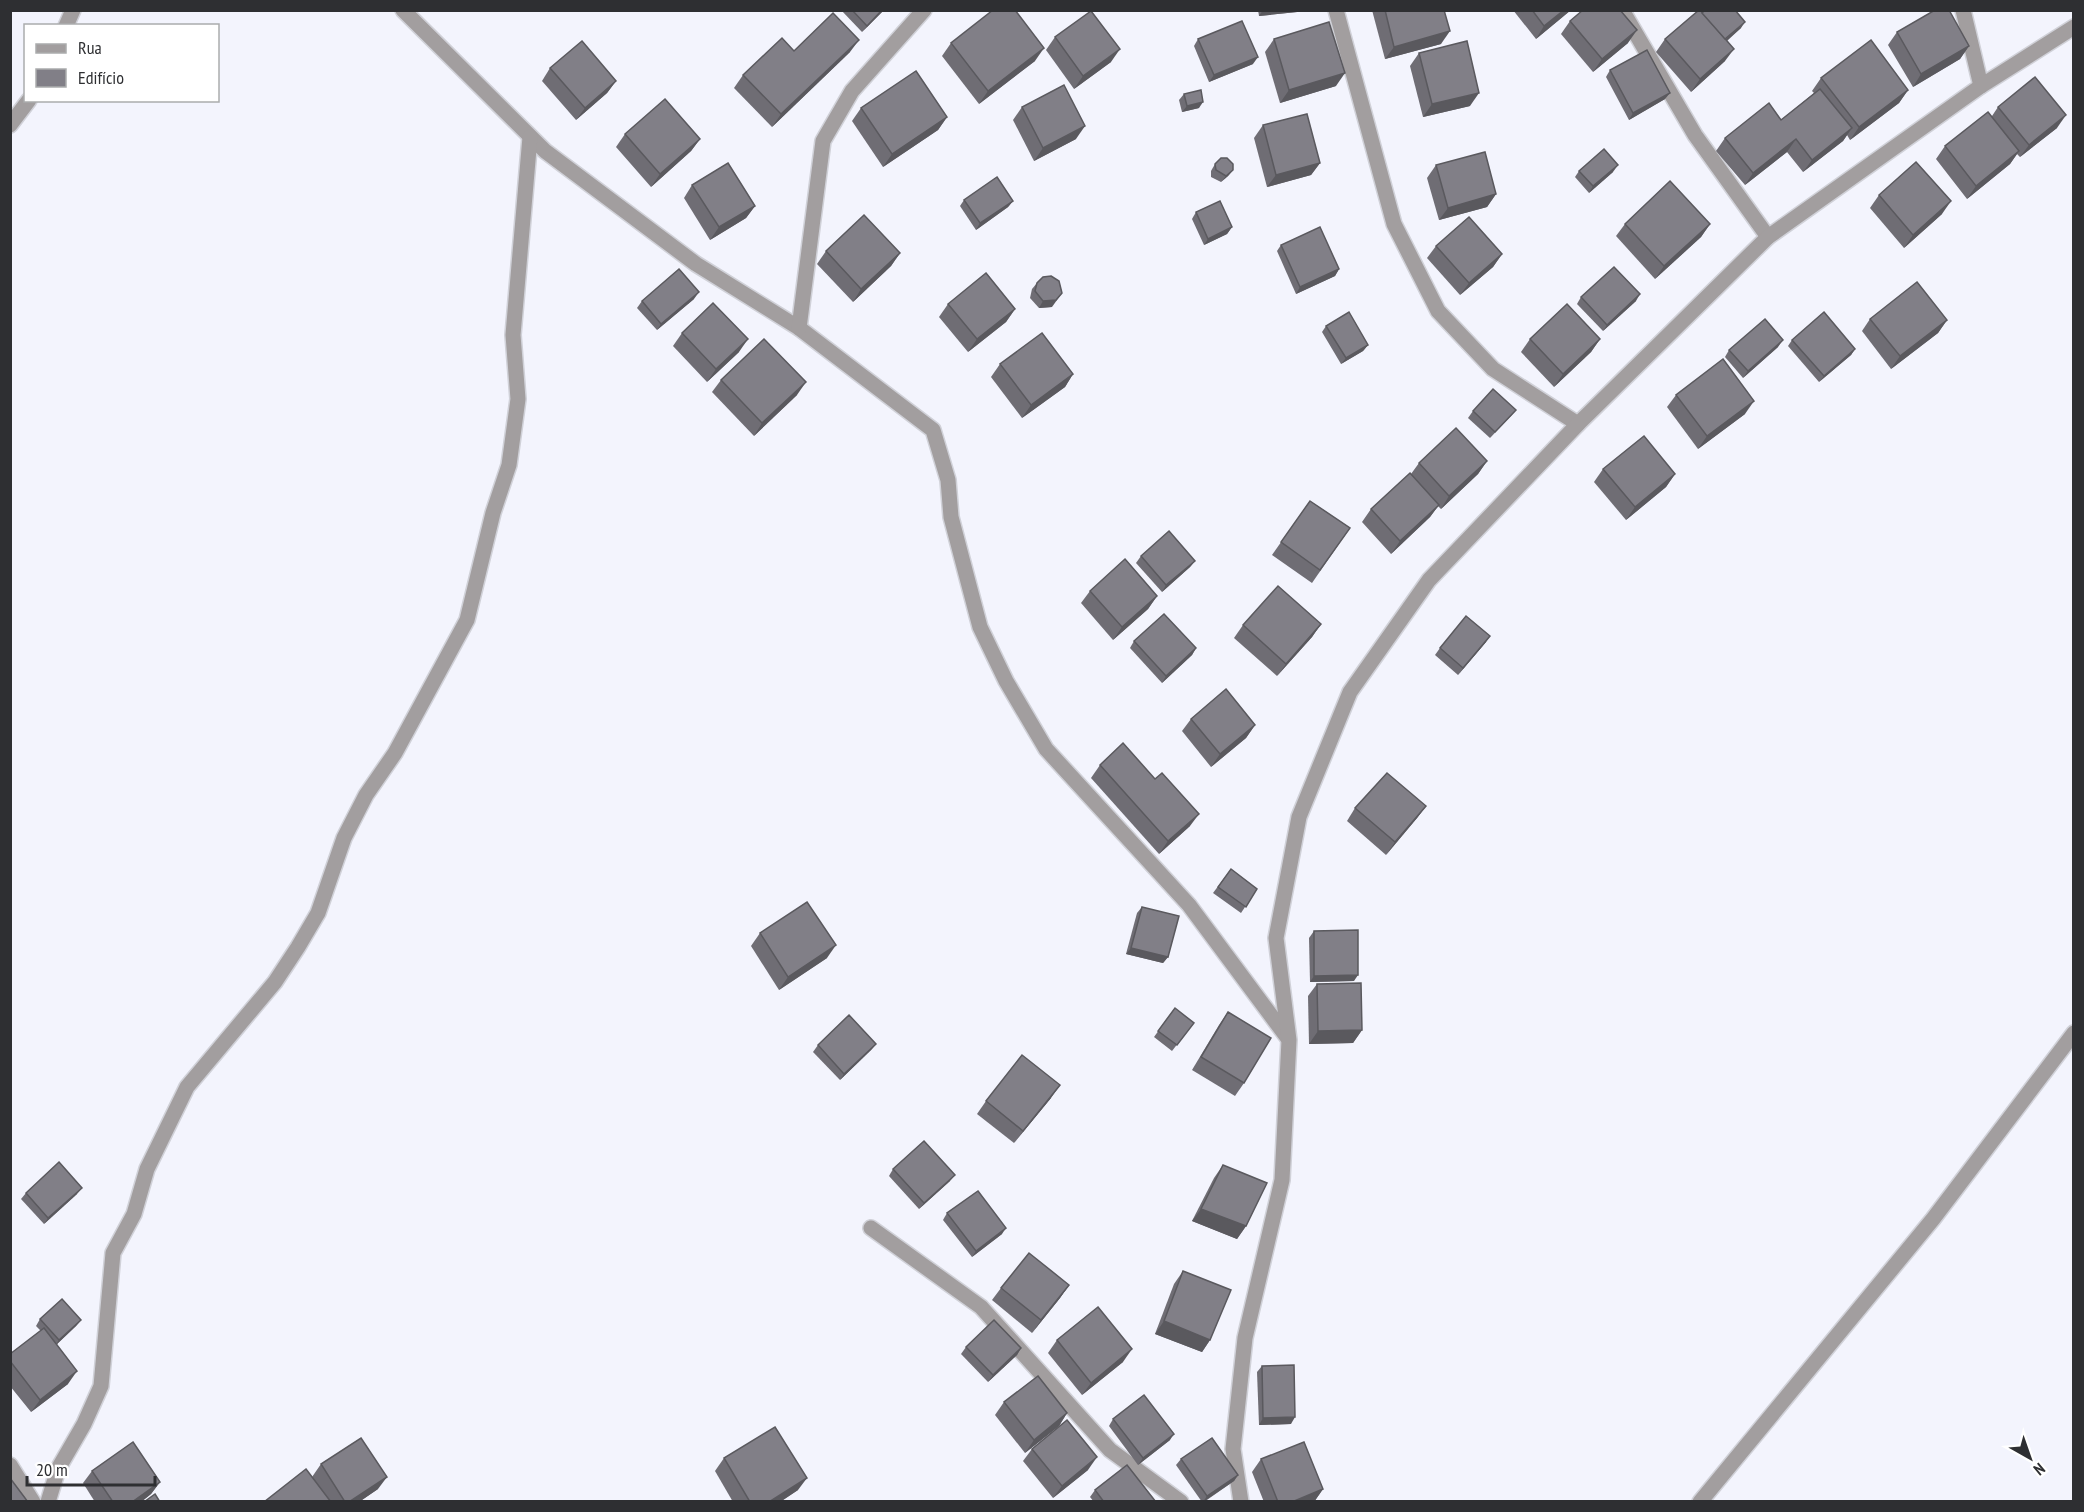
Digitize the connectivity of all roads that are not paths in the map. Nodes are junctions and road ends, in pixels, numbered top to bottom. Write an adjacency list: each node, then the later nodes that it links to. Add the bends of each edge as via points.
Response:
1 (73, 10): 7 (street)
2 (403, 10): 12 (street)
3 (924, 10): 14 (street, via 852,91 823,141)
4 (1336, 10): 15 (street, via 1394,224 1438,311 1493,369)
5 (1622, 10): 13 (street, via 1695,135)
6 (1963, 10): 9 (street)
7 (67, 24)
8 (2073, 27): 9 (street)
9 (1981, 86): 13 (street)
10 (27, 102): 11 (street)
11 (10, 125)
12 (530, 137): 14 (street, via 696,264); 21 (street, via 513,335 518,399 509,465 467,620 344,838 318,913 275,982 187,1087 147,1168 134,1214 113,1254 101,1386 58,1468)
13 (1768, 237): 15 (street)
14 (799, 328): 17 (street, via 933,430 980,627 1006,681 1046,749 1189,905)
15 (1578, 423): 17 (street, via 1429,580 1350,692 1299,818 1276,938)
16 (2073, 1033): 24 (street, via 1934,1219)
17 (1289, 1040): 23 (street, via 1282,1180 1245,1338 1233,1449)
18 (871, 1228): 22 (street, via 981,1307 1110,1450)
19 (10, 1465): 20 (street)
20 (33, 1502)
21 (48, 1502)
22 (1181, 1502)
23 (1241, 1502)
24 (1700, 1502)

